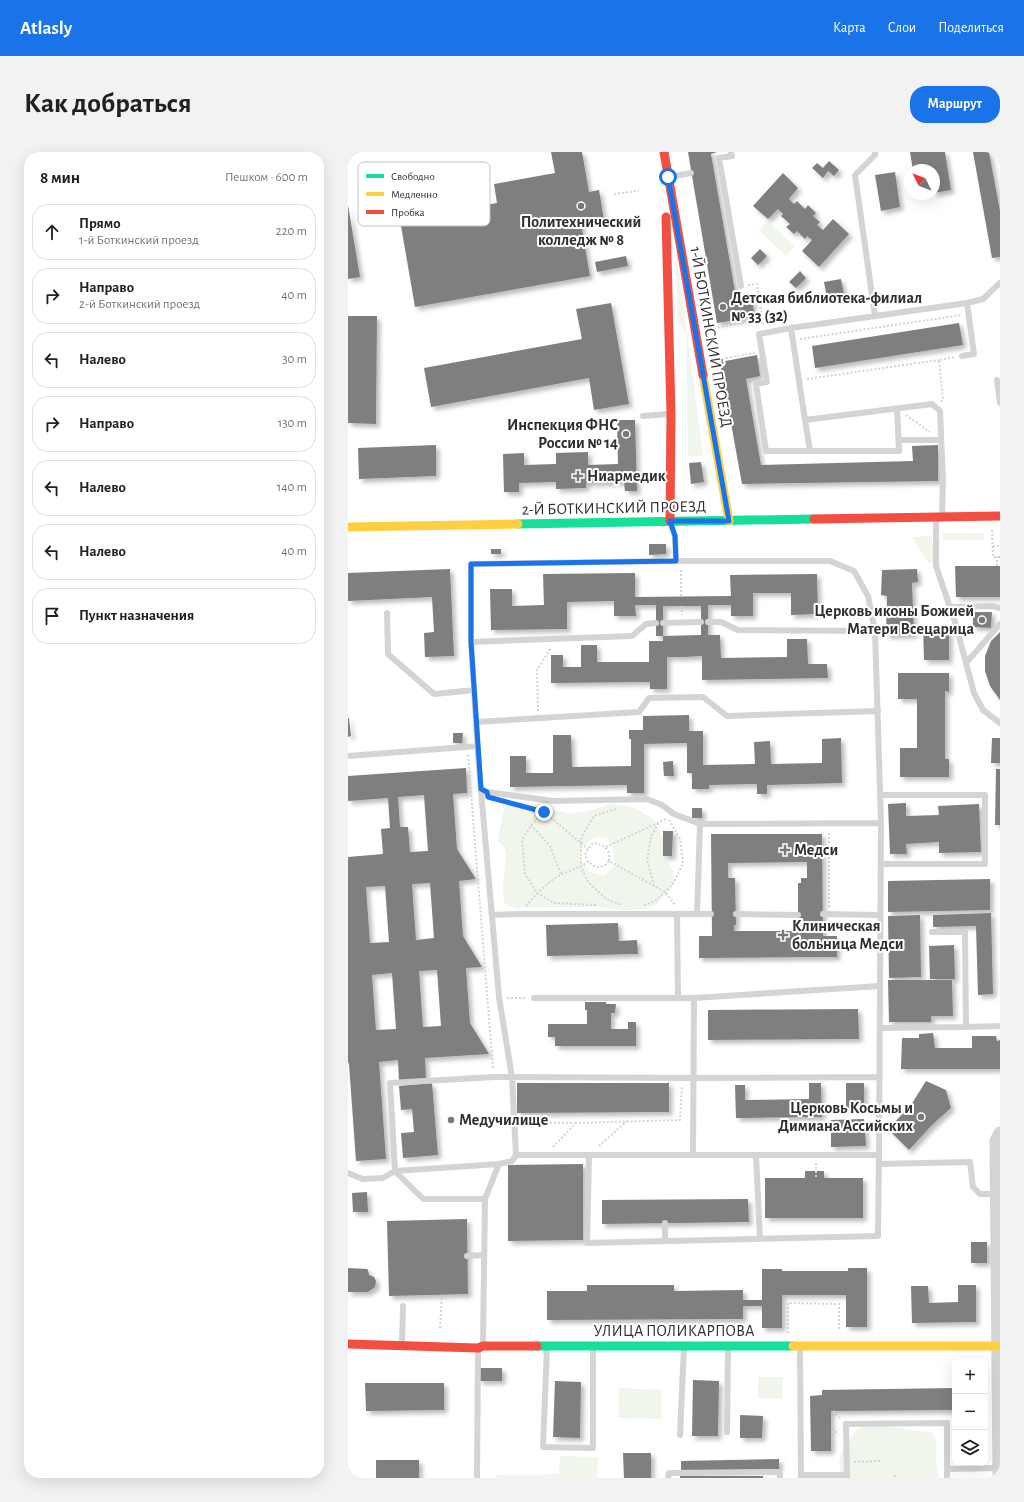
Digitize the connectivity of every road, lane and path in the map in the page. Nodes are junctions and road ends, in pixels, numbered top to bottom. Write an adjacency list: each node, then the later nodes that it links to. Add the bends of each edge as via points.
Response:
1 (731, 152): 9 (lane, via 732,156 719,158 717,169)
2 (875, 152): 12 (lane, via 856,175)
3 (664, 155): 5 (street, 1-Й БОТКИНСКИЙ ПРОЕЗД); 27 (street, 1-Й БОТКИНСКИЙ ПРОЕЗД)
4 (691, 173): 5 (lane)
5 (668, 177): 36 (street, 1-Й БОТКИНСКИЙ ПРОЕЗД)
6 (639, 191): 7 (path)
7 (614, 194)
8 (1000, 283): 10 (lane, via 983,299)
9 (741, 286): 13 (path, via 757,284)
10 (967, 303): 11 (lane); 12 (lane)
11 (969, 314): 17 (path); 19 (lane, via 974,354)
12 (875, 316): 14 (lane)
13 (762, 318): 15 (path); 16 (path)
14 (791, 328): 16 (lane); 17 (lane)
15 (707, 330)
16 (765, 333): 18 (lane, via 759,334)
17 (793, 340): 23 (lane)
18 (762, 352): 20 (path); 32 (lane, via 767,382 756,384 766,451)
19 (962, 356): 21 (path)
20 (713, 360)
21 (939, 360): 23 (path); 25 (path, via 943,399)
22 (997, 380): 24 (lane)
23 (799, 381): 29 (lane)
24 (1000, 403)
25 (936, 408): 26 (lane, via 932,404); 31 (lane, via 940,411)
26 (897, 409): 29 (lane); 30 (lane); 31 (path)
27 (671, 414): 28 (lane); 35 (street, 1-Й БОТКИНСКИЙ ПРОЕЗД)
28 (643, 416)
29 (805, 420): 32 (lane)
30 (899, 440): 31 (lane); 32 (lane, via 899,451)
31 (941, 440): 34 (lane, via 943,480)
32 (810, 451)
33 (1000, 516): 34 (street, 2-Й БОТКИНСКИЙ ПРОЕЗД)
34 (939, 517): 36 (street, 2-Й БОТКИНСКИЙ ПРОЕЗД); 46 (lane, via 936,566)
35 (670, 521): 36 (street, 2-Й БОТКИНСКИЙ ПРОЕЗД); 37 (street, 2-Й БОТКИНСКИЙ ПРОЕЗД); 42 (lane, via 675,536)
36 (729, 521)
37 (348, 528)
38 (992, 529): 39 (path)
39 (993, 546): 40 (path); 41 (path, via 993,557)
40 (1000, 546)
41 (999, 557): 43 (path)
42 (676, 561): 54 (lane, via 830,561 854,572 868,596); 55 (lane, via 471,564)
43 (997, 566)
44 (688, 570): 45 (path, via 680,570)
45 (681, 596)
46 (950, 607): 47 (lane); 57 (lane)
47 (1000, 608)
48 (387, 613): 58 (lane, via 388,654 434,694)
49 (701, 622): 51 (lane)
50 (708, 622): 54 (lane, via 721,622 738,630)
51 (663, 623)
52 (656, 624): 55 (lane, via 646,624 632,636)
53 (1000, 624): 57 (lane)
54 (875, 631): 59 (lane)
55 (471, 642): 58 (lane)
56 (554, 643): 60 (path, via 537,670)
57 (966, 662): 62 (lane, via 974,693 983,710)
58 (474, 690): 61 (lane)
59 (878, 711): 60 (lane, via 727,716 704,697 649,698 639,712); 67 (lane)
60 (538, 718): 61 (lane)
61 (476, 722): 63 (lane)
62 (1000, 723)
63 (478, 746): 65 (lane); 66 (lane)
64 (468, 754): 113 (path)
65 (348, 756)
66 (481, 789): 79 (lane, via 553,801 647,799 662,805 674,814); 103 (lane)
67 (881, 795): 78 (lane); 86 (lane, via 985,795 985,864)
68 (516, 804): 73 (path)
69 (556, 807): 73 (path)
70 (623, 808): 72 (path)
71 (608, 809): 72 (path)
72 (616, 809): 81 (path, via 594,816)
73 (544, 812): 80 (path); 81 (path)
74 (662, 815): 75 (path)
75 (667, 818): 76 (path); 90 (path, via 680,839 683,863 673,884)
76 (658, 823): 82 (path); 89 (path, via 651,837 647,860)
77 (829, 823): 78 (lane); 79 (lane); 100 (path)
78 (882, 823): 86 (lane)
79 (700, 824): 96 (lane)
80 (531, 825): 88 (path, via 550,846); 91 (path, via 522,840 525,874)
81 (580, 842): 83 (path); 87 (path)
82 (606, 847): 83 (path, via 593,843); 84 (path, via 610,854)
83 (588, 849): 85 (path, via 585,855)
84 (609, 861): 85 (path, via 604,866 596,867); 89 (path)
85 (588, 862): 87 (path)
86 (881, 864): 101 (lane)
87 (581, 867): 88 (path); 93 (path, via 588,882 606,899 623,906)
88 (561, 874): 91 (path)
89 (654, 886): 90 (path)
90 (665, 892): 94 (path, via 656,901); 102 (path)
91 (537, 893): 92 (path, via 554,903); 95 (path)
92 (600, 905)
93 (615, 905)
94 (642, 906)
95 (520, 914): 102 (lane); 103 (lane)
96 (697, 914): 97 (lane); 102 (lane)
97 (711, 914)
98 (736, 914): 99 (lane)
99 (798, 914)
100 (826, 914): 101 (lane)
101 (880, 914): 105 (lane)
102 (680, 915): 108 (lane)
103 (492, 916): 106 (lane)
104 (932, 932): 111 (lane, via 965,932)
105 (880, 986): 109 (lane); 112 (lane)
106 (499, 998): 107 (path); 114 (lane)
107 (534, 998): 108 (lane)
108 (678, 998): 109 (lane)
109 (694, 998): 116 (lane)
110 (1000, 1026): 111 (lane)
111 (966, 1027): 112 (lane)
112 (880, 1028): 115 (lane)
113 (494, 1077): 114 (lane); 130 (lane, via 390,1083)
114 (512, 1077): 116 (lane); 118 (lane)
115 (880, 1077): 116 (lane); 126 (lane)
116 (694, 1080): 117 (path, via 681,1086 680,1120); 121 (lane)
117 (628, 1121): 119 (path); 127 (path)
118 (514, 1122): 119 (path); 122 (lane)
119 (576, 1123): 123 (path)
120 (1000, 1134): 133 (street, via 996,1142)
121 (693, 1154): 124 (lane); 127 (lane)
122 (516, 1155): 123 (lane); 128 (lane, via 512,1161)
123 (546, 1155): 127 (lane)
124 (756, 1155): 125 (lane); 136 (lane)
125 (816, 1155): 126 (lane); 132 (path)
126 (879, 1155): 129 (lane)
127 (589, 1156): 137 (lane, via 587,1243)
128 (499, 1164): 130 (lane); 134 (lane)
129 (879, 1164): 133 (lane, via 970,1162 973,1187 980,1194); 136 (lane, via 878,1236)
130 (395, 1171): 131 (lane, via 383,1178 363,1178); 134 (lane, via 424,1199)
131 (348, 1173)
132 (816, 1178)
133 (996, 1194): 152 (street)
134 (485, 1199): 138 (lane)
135 (665, 1224): 137 (lane)
136 (760, 1238): 137 (lane)
137 (665, 1241)
138 (484, 1255): 139 (lane); 153 (lane)
139 (467, 1256)
140 (442, 1295): 142 (path)
141 (403, 1306): 146 (lane)
142 (440, 1328)
143 (788, 1333): 144 (path, via 788,1304 839,1304)
144 (839, 1333)
145 (348, 1344): 146 (street, УЛИЦА ПОЛИКАРПОВА)
146 (402, 1345): 153 (street, УЛИЦА ПОЛИКАРПОВА)
147 (547, 1346): 148 (street, УЛИЦА ПОЛИКАРПОВА); 148 (lane, via 544,1447 593,1448); 153 (street, УЛИЦА ПОЛИКАРПОВА)
148 (593, 1346): 149 (street, УЛИЦА ПОЛИКАРПОВА)
149 (684, 1346): 150 (street, УЛИЦА ПОЛИКАРПОВА); 157 (lane)
150 (728, 1346): 151 (street, УЛИЦА ПОЛИКАРПОВА); 156 (lane)
151 (800, 1346): 152 (street, УЛИЦА ПОЛИКАРПОВА); 164 (lane)
152 (998, 1346): 161 (street)
153 (481, 1347): 165 (lane)
154 (833, 1411): 155 (path)
155 (846, 1424): 158 (lane); 160 (lane, via 947,1423)
156 (727, 1432)
157 (680, 1434)
158 (846, 1462): 159 (path); 163 (lane)
159 (880, 1462)
160 (947, 1469): 161 (lane); 169 (lane)
161 (999, 1473)
162 (895, 1474): 168 (path)
163 (847, 1476): 164 (lane)
164 (801, 1477)
165 (477, 1478)
166 (668, 1478): 167 (lane, via 669,1473 768,1472 780,1472)
167 (780, 1478)
168 (895, 1478)
169 (947, 1478)

